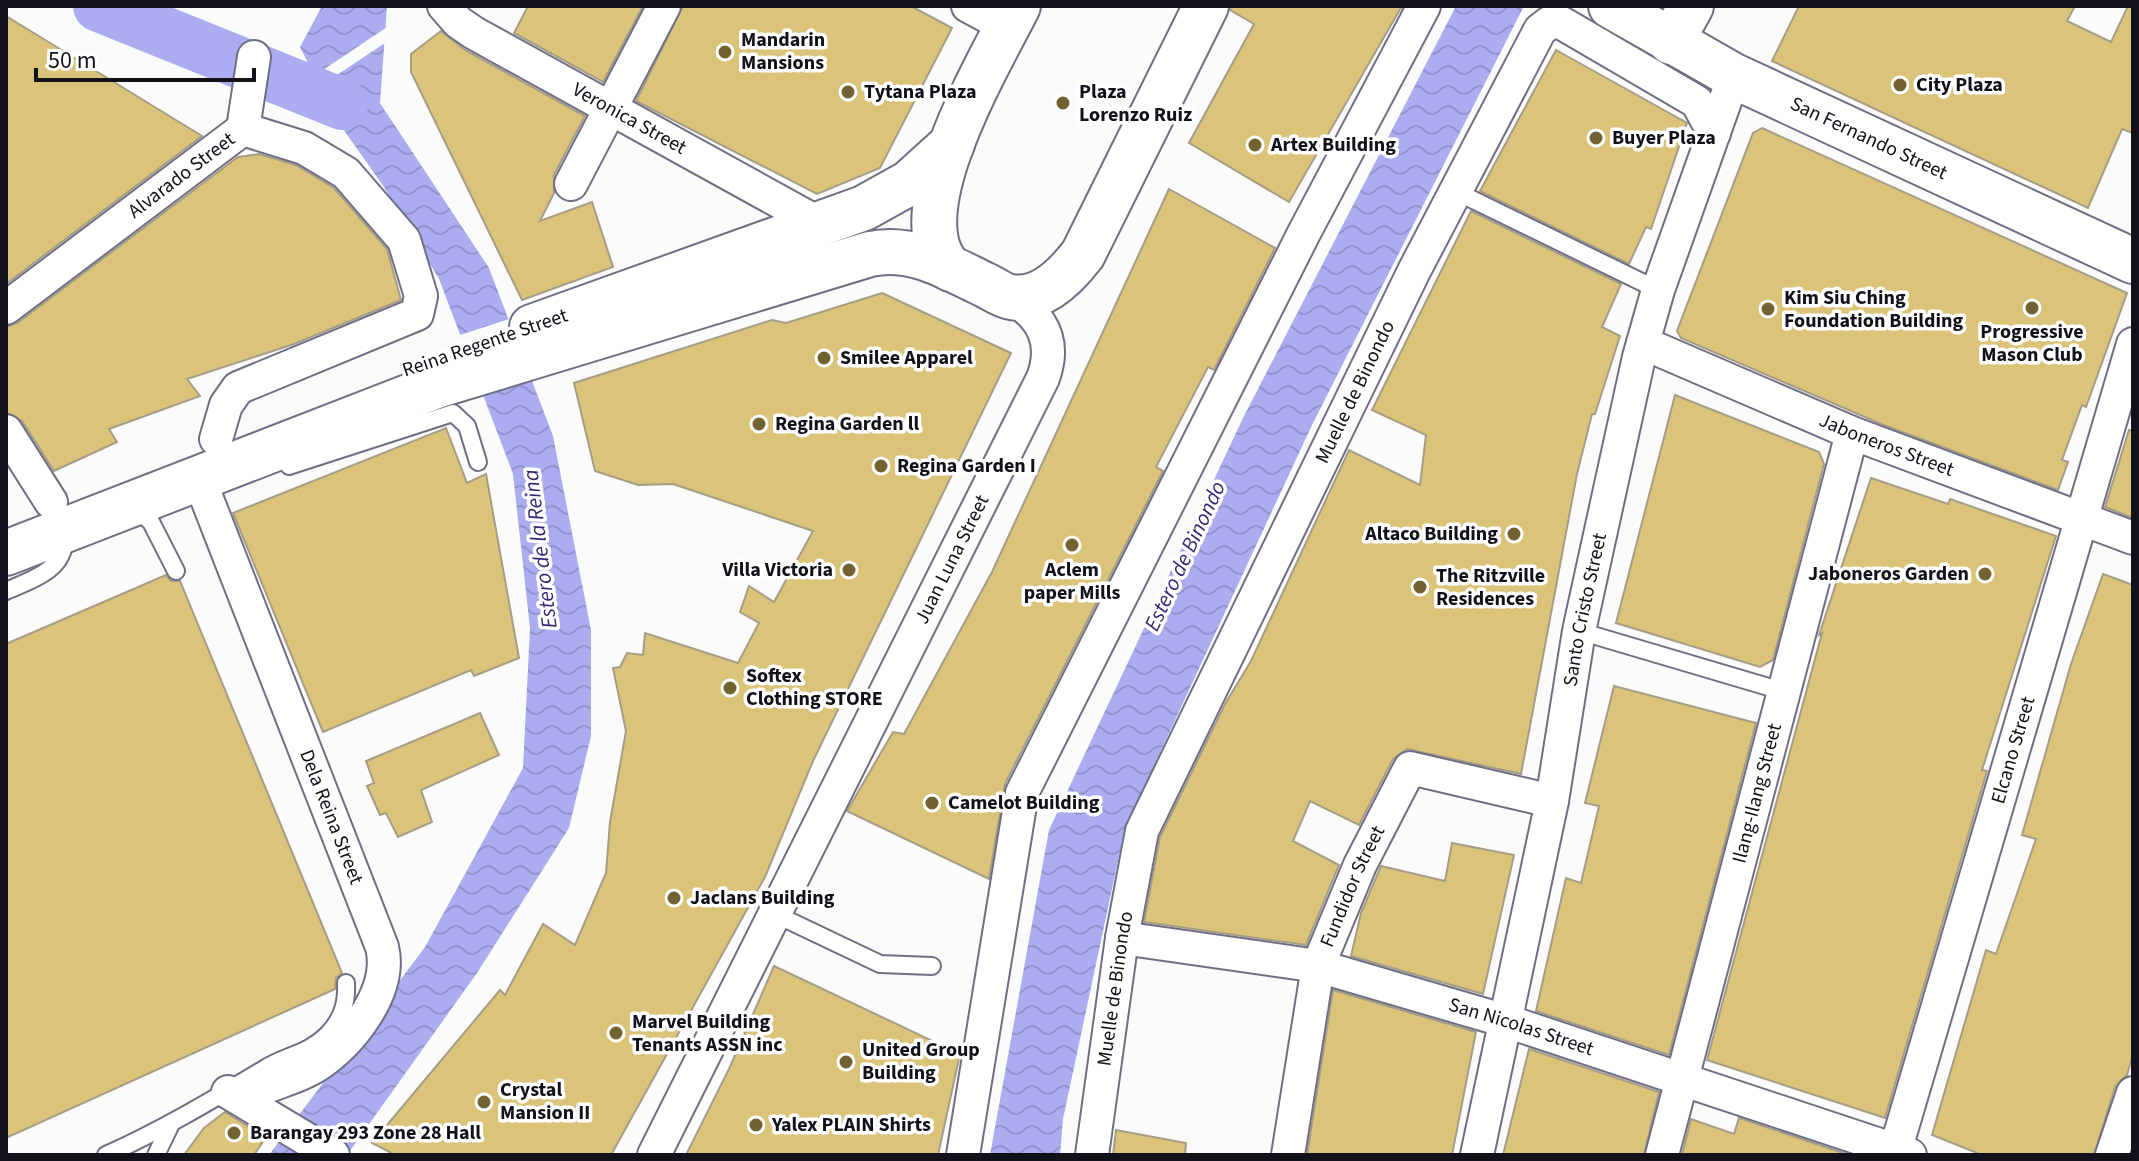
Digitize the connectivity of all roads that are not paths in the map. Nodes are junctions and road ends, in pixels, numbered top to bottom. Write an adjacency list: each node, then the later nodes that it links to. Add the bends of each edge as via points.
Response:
1 (444, 6): 11 (street, Veronica Street, via 474,33)
2 (664, 6): 11 (street)
3 (968, 6): 7 (street)
4 (1206, 6): 21 (main road, via 1083,254 1047,289)
5 (1424, 6): 56 (street, via 1022,793)
6 (1621, 13): 8 (main road, San Fernando Street)
7 (1013, 17): 14 (main road)
8 (1681, 24): 10 (main road, San Fernando Street)
9 (254, 57): 12 (street)
10 (1734, 76): 13 (street, Santo Cristo Street); 18 (main road, San Fernando Street)
11 (610, 108): 15 (street); 17 (street, Veronica Street)
12 (243, 129): 22 (street, Alvarado Street); 30 (street, Alvarado Street, via 304,148 346,173 404,240 421,296 417,314 238,388 226,405)
13 (1714, 133): 16 (street, Muelle de Binondo, via 1697,102 1560,22 1549,23 1540,30); 20 (street, Santo Cristo Street)
14 (952, 144): 17 (main road, Reina Regente Street, via 898,190); 19 (main road, via 933,224 937,249)
15 (571, 184)
16 (1457, 192): 20 (lane); 42 (street, Muelle de Binondo, via 1142,831)
17 (820, 224): 25 (main road, Reina Regente Street)
18 (2133, 261)
19 (951, 269): 21 (main road, Reina Regente Street); 25 (main road, Reina Regente Street, via 912,253 885,251)
20 (1658, 290): 23 (street, Santo Cristo Street)
21 (1011, 297): 41 (street, Juan Luna Street, via 1047,332 1043,378)
22 (6, 308)
23 (1643, 343): 27 (street, Jaboneros Street); 38 (street, Santo Cristo Street)
24 (2133, 344): 31 (street, Elcano Street)
25 (521, 345): 30 (main road, Reina Regente Street, via 435,374)
26 (6, 431): 33 (street)
27 (1852, 433): 31 (street, Jaboneros Street); 39 (street, Ilang-Ilang Street)
28 (478, 462): 29 (lane, via 467,426 453,413)
29 (273, 471)
30 (212, 473): 33 (main road, Reina Regente Street); 49 (street, Dela Reina Street, via 386,964 372,1002 336,1049 316,1066 268,1084)
31 (2082, 518): 34 (street, Jaboneros Street); 51 (street, Elcano Street)
32 (6, 522): 33 (main road, Reina Regente Street)
33 (58, 522): 35 (main road, Reina Regente Street); 36 (lane, via 76,537 142,514); 37 (lane, via 62,552 51,569)
34 (2133, 538)
35 (6, 553)
36 (176, 571)
37 (6, 591)
38 (1579, 631): 39 (lane); 40 (street, Santo Cristo Street)
39 (1782, 691): 47 (street, Ilang-Ilang Street)
40 (1552, 801): 44 (street, Fundidor Street, via 1410,768 1360,865); 46 (street, Santo Cristo Street)
41 (775, 914): 43 (lane, via 880,964); 55 (street, Juan Luna Street)
42 (1122, 938): 44 (street, San Nicolas Street); 57 (street, Muelle de Binondo)
43 (932, 966)
44 (1318, 966): 46 (street, San Nicolas Street); 58 (street, Fundidor Street)
45 (346, 983): 49 (lane, via 340,1019 303,1054 265,1068)
46 (1506, 1021): 47 (street, San Nicolas Street); 59 (street, Santo Cristo Street)
47 (1680, 1077): 51 (street, San Nicolas Street); 60 (street, Ilang-Ilang Street)
48 (2133, 1093): 61 (street)
49 (246, 1102): 50 (lane); 54 (street)
50 (170, 1126): 52 (lane); 53 (lane)
51 (1900, 1153)
52 (106, 1155)
53 (156, 1155)
54 (333, 1155)
55 (654, 1155)
56 (963, 1155)
57 (1092, 1155)
58 (1288, 1155)
59 (1477, 1155)
60 (1662, 1155)
61 (2112, 1155)

